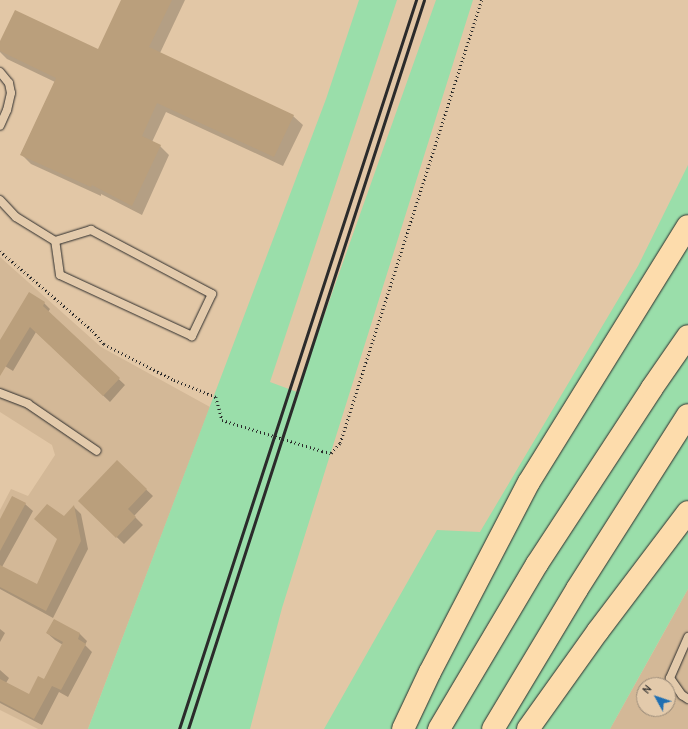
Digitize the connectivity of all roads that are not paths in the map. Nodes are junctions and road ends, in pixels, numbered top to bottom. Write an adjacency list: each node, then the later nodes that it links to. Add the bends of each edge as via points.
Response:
1 (0, 72): 2 (lane, via 9,83 11,93)
2 (0, 126)
3 (0, 200): 5 (lane, via 16,217)
4 (688, 226): 13 (highway, via 529,482)
5 (55, 241): 5 (lane, via 60,275 192,336 212,294 91,230)
6 (688, 336): 14 (highway, via 537,564)
7 (0, 393): 9 (lane, via 28,404)
8 (688, 415): 15 (highway, via 577,588)
9 (97, 451)
10 (688, 512): 16 (highway)
11 (688, 637): 12 (lane, via 670,678)
12 (688, 699)
13 (403, 729)
14 (439, 729)
15 (493, 729)
16 (528, 729)

